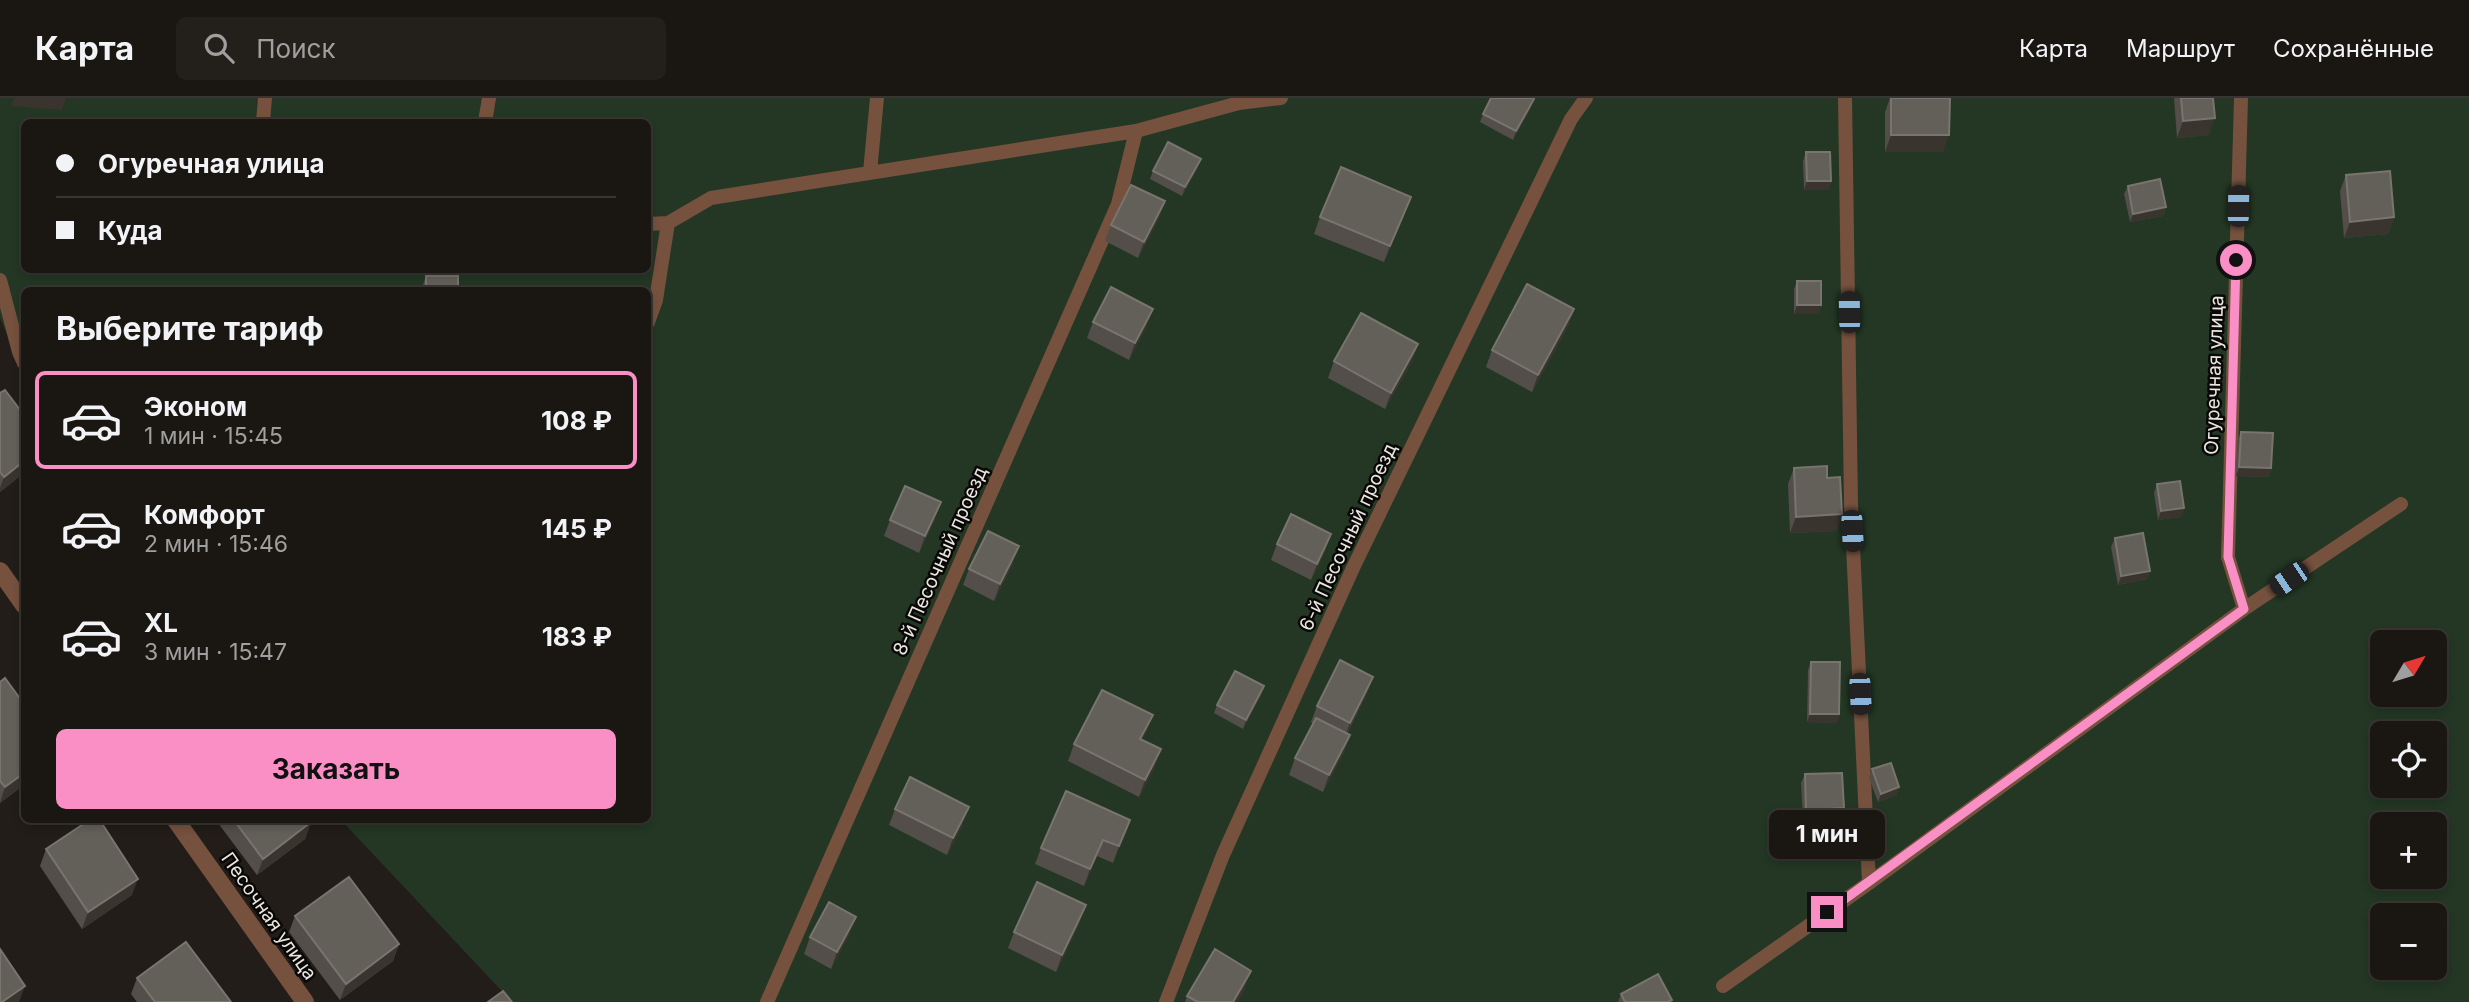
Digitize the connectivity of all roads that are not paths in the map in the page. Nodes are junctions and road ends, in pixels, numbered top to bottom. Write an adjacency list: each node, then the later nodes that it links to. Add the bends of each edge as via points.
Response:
1 (265, 98): 9 (lane)
2 (489, 98): 10 (lane)
3 (877, 98): 12 (lane)
4 (1281, 98): 8 (lane)
5 (1586, 98): 27 (lane, 6-й Песочный проезд, via 1571,119 1353,568 1223,855)
6 (1845, 98): 23 (lane, via 1851,504)
7 (2241, 98): 21 (lane, Огуречная улица, via 2228,557)
8 (1239, 100): 11 (lane)
9 (264, 119)
10 (486, 119)
11 (1136, 131): 12 (lane); 26 (lane, 8-й Песочный проезд, via 1118,204)
12 (870, 172): 13 (lane, via 710,198)
13 (667, 223): 14 (lane); 16 (lane)
14 (651, 224)
15 (0, 280): 17 (lane)
16 (651, 313)
17 (21, 356)
18 (2401, 504): 21 (lane)
19 (0, 570): 20 (street)
20 (21, 601)
21 (2244, 609): 23 (lane)
22 (178, 823): 25 (street, Песочная улица)
23 (1869, 883): 24 (lane)
24 (1723, 986)
25 (305, 1002)
26 (768, 1002)
27 (1166, 1002)

